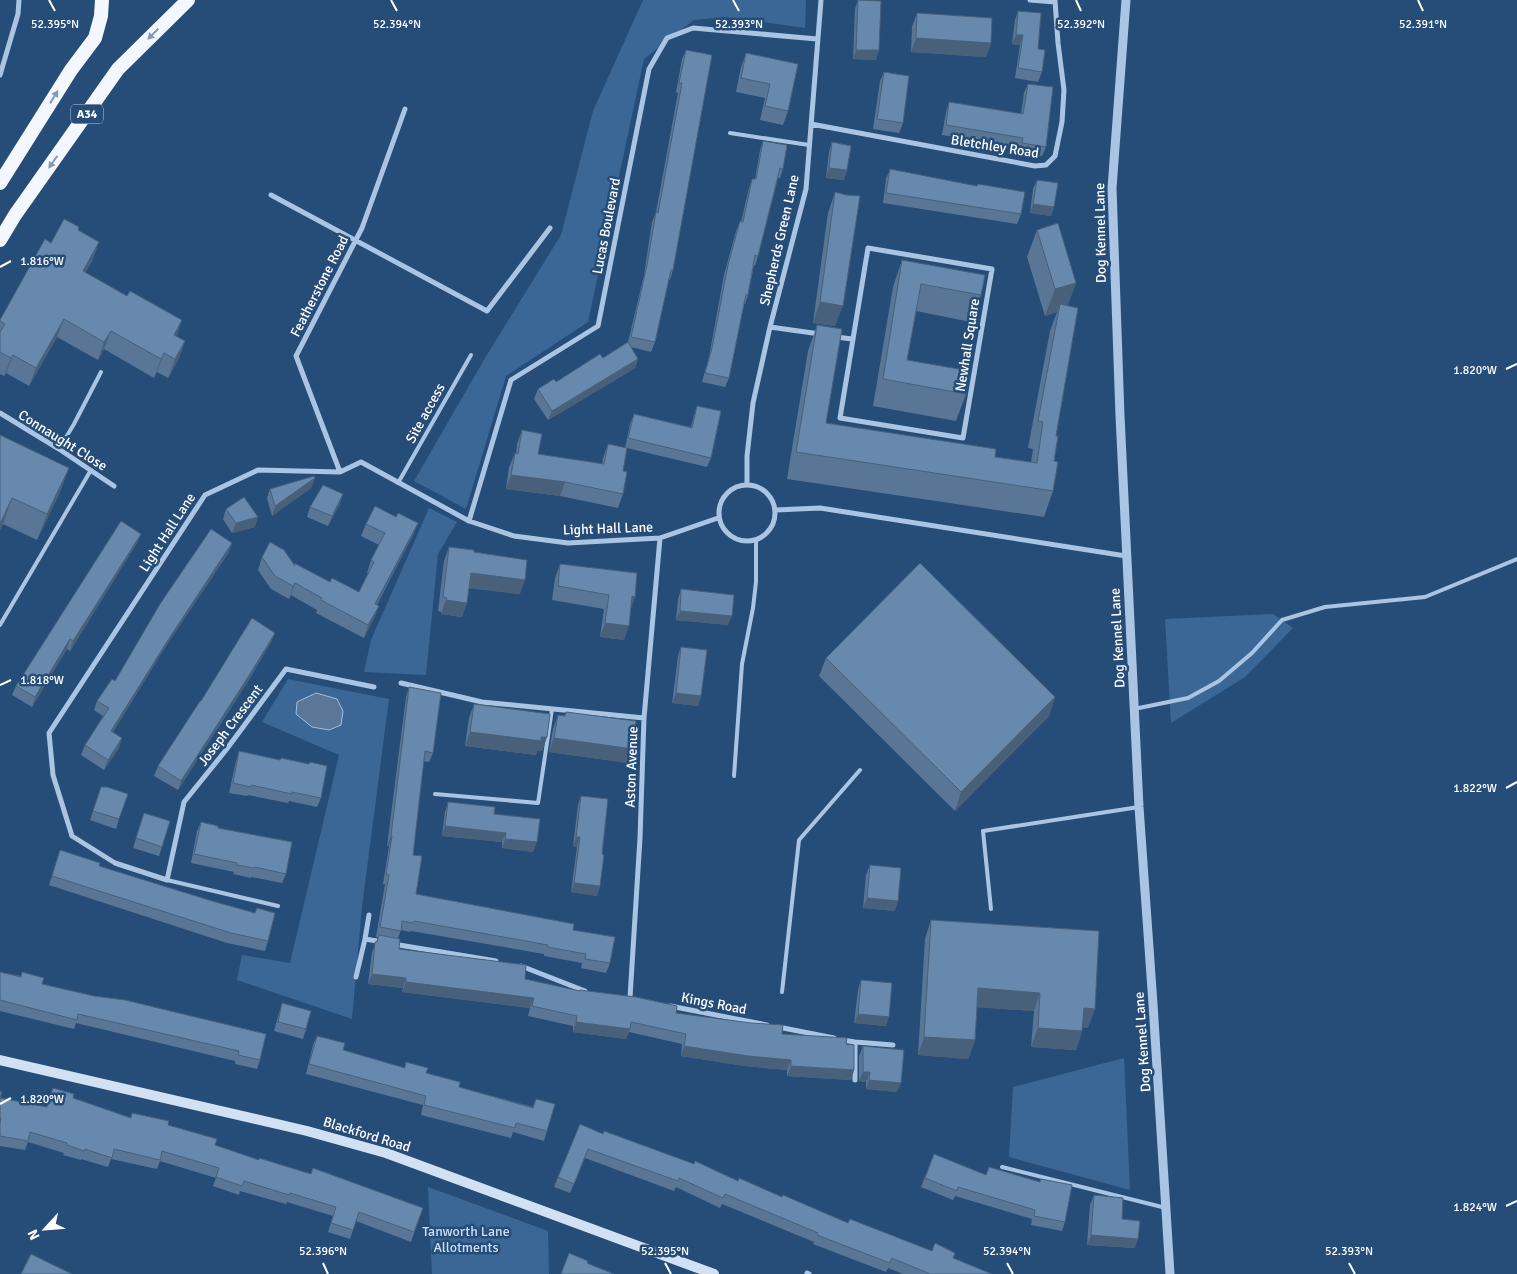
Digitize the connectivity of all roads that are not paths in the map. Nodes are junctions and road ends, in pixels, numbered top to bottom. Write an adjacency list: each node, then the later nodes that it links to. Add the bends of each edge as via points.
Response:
1 (19, 0): 9 (street)
2 (102, 0): 14 (highway, A34, one-way to 2, via 71,70 95,38)
3 (188, 0): 17 (highway, A34, one-way to 17, via 118,69)
4 (821, 0): 8 (street, Shepherds Green Lane)
5 (1030, 0): 7 (street, Bletchley Road)
6 (1126, 0): 37 (street, Dog Kennel Lane, via 1112,188)
7 (1055, 1): 11 (street, Bletchley Road, via 1064,90 1055,156 1046,165 1035,166)
8 (817, 39): 11 (street, Shepherds Green Lane); 34 (street, Lucas Boulevard, via 693,28 667,38 649,68 598,326 510,380)
9 (0, 75)
10 (405, 109): 18 (street, Featherstone Road)
11 (811, 124): 13 (street, Shepherds Green Lane)
12 (730, 133): 13 (lane)
13 (809, 145): 19 (street, Shepherds Green Lane, via 806,189)
14 (0, 183)
15 (271, 195): 18 (street)
16 (550, 228): 18 (street, via 486,311)
17 (0, 240)
18 (355, 240): 28 (street, Featherstone Road, via 296,356)
19 (770, 326): 20 (street); 30 (street, Shepherds Green Lane, via 753,403)
20 (825, 335)
21 (834, 337): 22 (street)
22 (852, 340): 22 (street, Newhall Square, via 868,248 992,269 963,438 840,418)
23 (471, 355): 29 (lane, Site access)
24 (101, 372): 26 (lane)
25 (0, 413): 26 (street, Connaught Close)
26 (59, 449): 27 (street, Connaught Close)
27 (91, 470): 31 (street, Connaught Close); 39 (lane)
28 (340, 472): 29 (street, Light Hall Lane, via 361,462); 49 (street, Light Hall Lane, via 258,470 205,495 49,733 53,775 72,836 115,863)
29 (398, 483): 34 (street, Light Hall Lane)
30 (747, 484): 32 (street, via 764,489); 33 (street, via 724,496)
31 (114, 486)
32 (776, 510): 36 (street, via 771,529); 37 (street, via 820,508)
33 (718, 518): 35 (street, Light Hall Lane); 36 (street, via 731,536 738,540)
34 (469, 521): 35 (street, Light Hall Lane, via 514,536 568,543)
35 (660, 538): 44 (street, Aston Avenue)
36 (756, 540): 46 (lane, via 756,582 742,664)
37 (1126, 556): 43 (street, Dog Kennel Lane)
38 (1517, 559): 43 (lane, via 1425,597 1325,607 1282,620 1252,653 1218,681 1188,698)
39 (0, 625)
40 (401, 683): 42 (street, via 482,702)
41 (374, 687): 49 (street, Joseph Crescent, via 286,670 184,802)
42 (552, 709): 44 (street); 47 (lane, via 538,803)
43 (1134, 709): 48 (street, Dog Kennel Lane)
44 (644, 718): 60 (street, Aston Avenue)
45 (860, 770): 57 (lane, via 798,840)
46 (734, 776)
47 (435, 794)
48 (1139, 807): 51 (lane, via 983,831); 68 (street, Dog Kennel Lane)
49 (167, 880): 50 (lane)
50 (278, 906)
51 (991, 909)
52 (369, 915): 53 (street)
53 (365, 939): 54 (street); 56 (street)
54 (503, 962)
55 (512, 964): 58 (street)
56 (356, 977)
57 (782, 992)
58 (594, 993)
59 (621, 996): 60 (street)
60 (630, 998): 61 (street)
61 (640, 999)
62 (659, 1003): 63 (street, Kings Road)
63 (855, 1042): 64 (street, Kings Road); 66 (street)
64 (893, 1045)
65 (0, 1060): 69 (main road, Blackford Road, via 307,1131 386,1153)
66 (855, 1080)
67 (1002, 1167): 68 (lane)
68 (1166, 1208): 70 (street, Dog Kennel Lane)
69 (714, 1274)
70 (1170, 1274)

